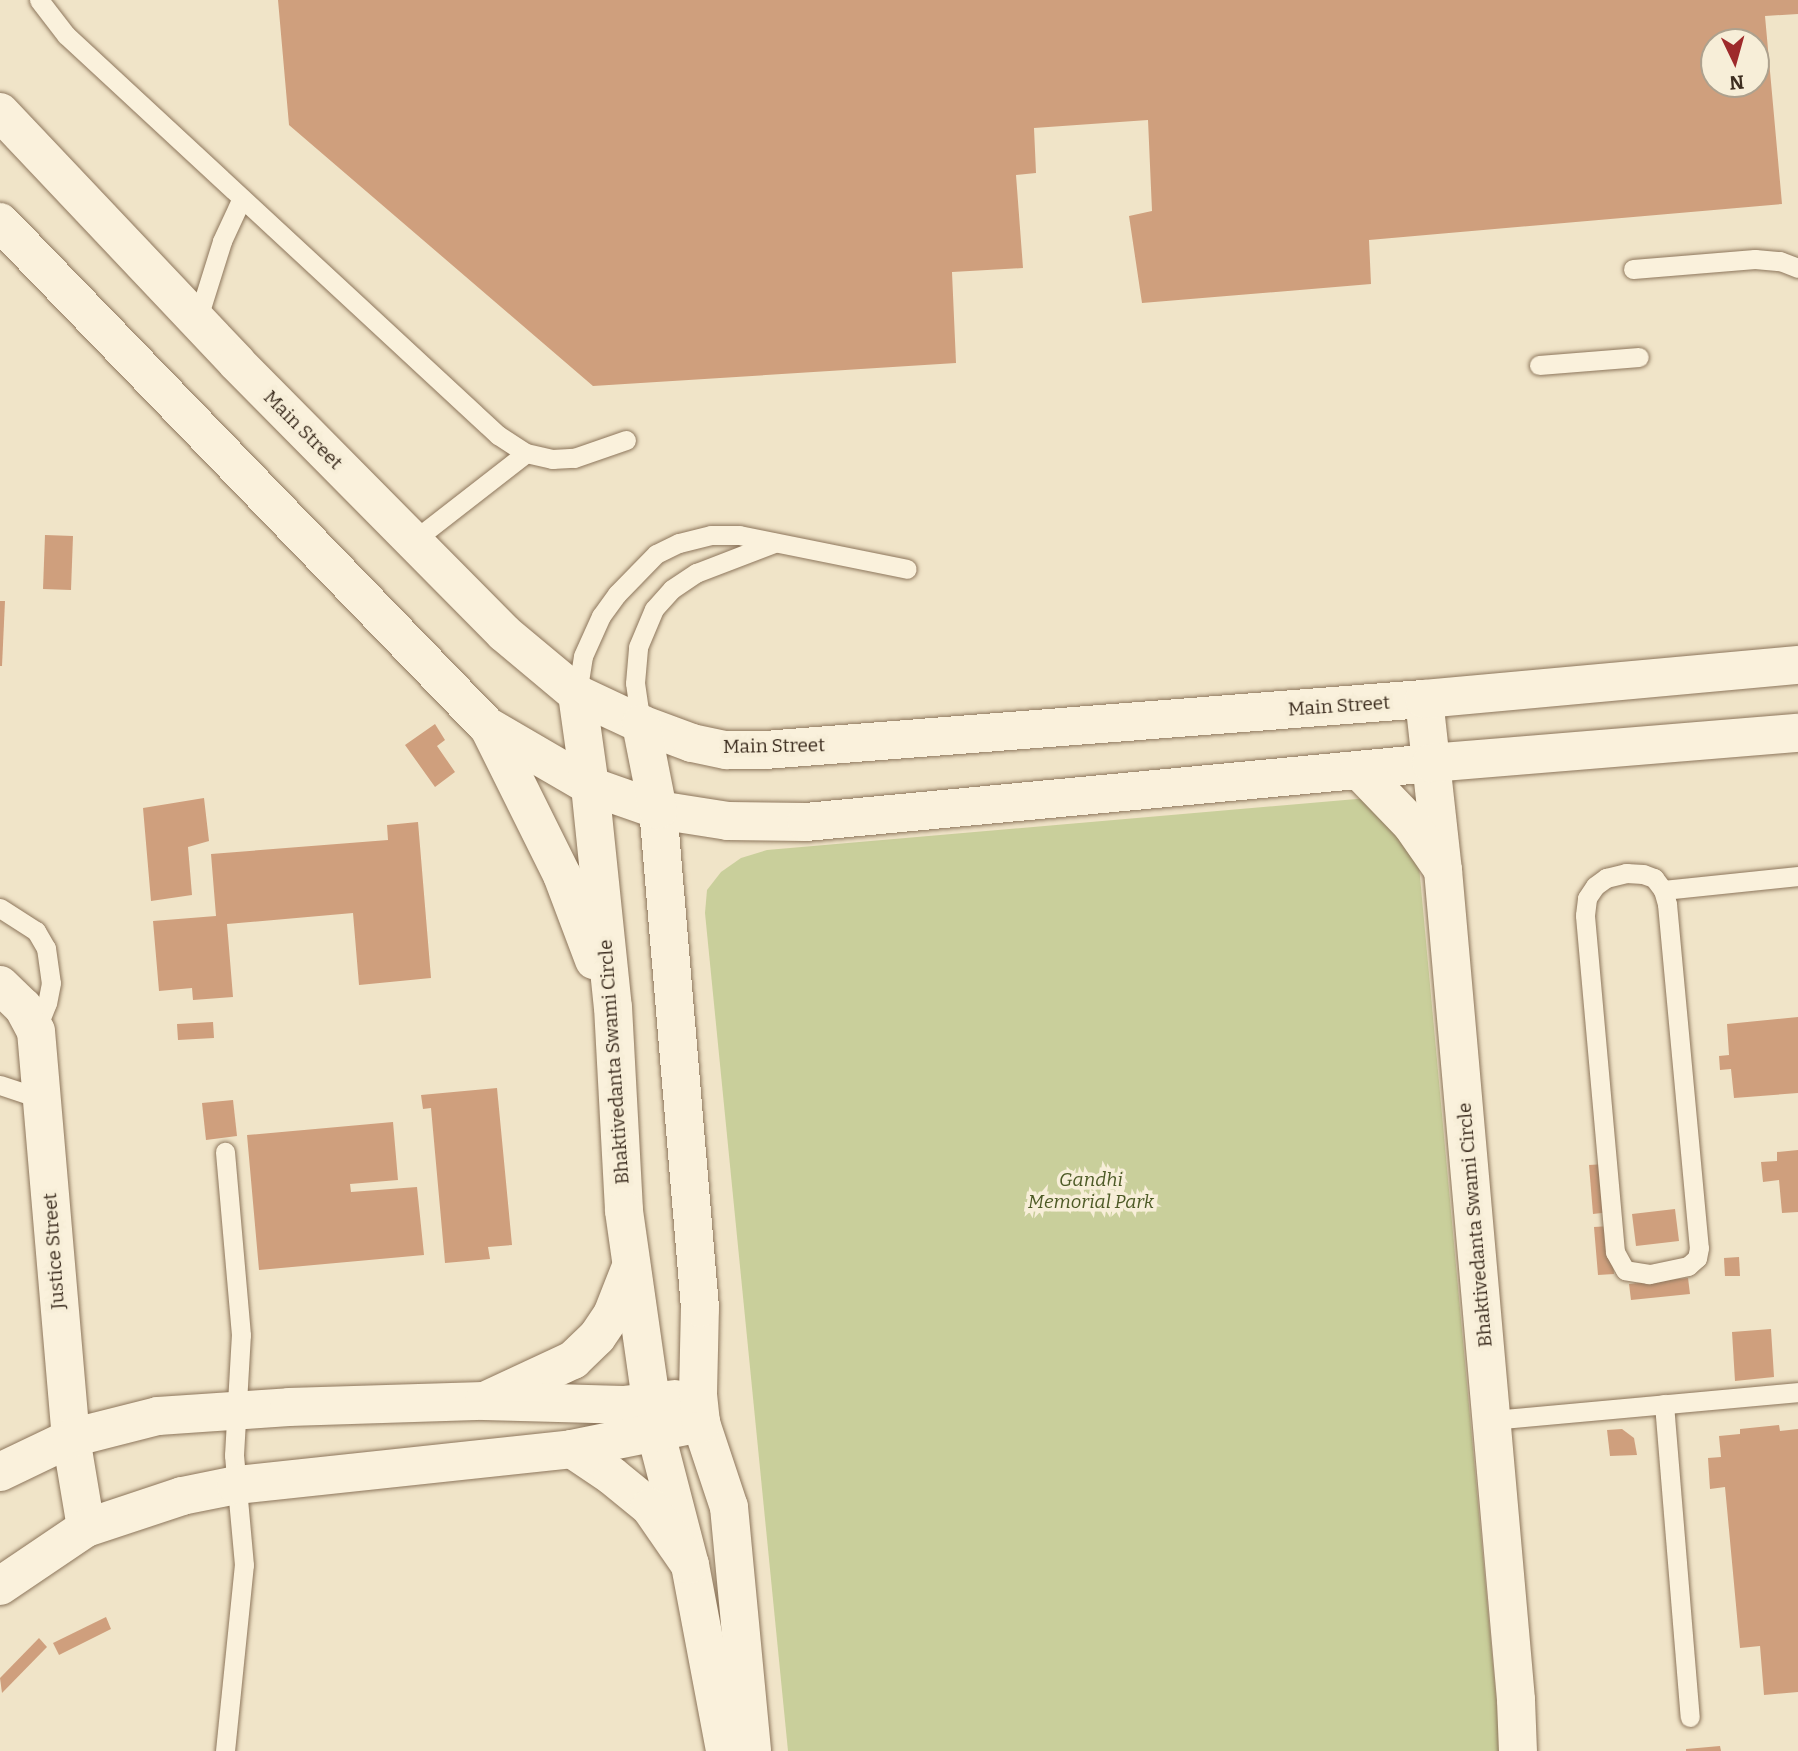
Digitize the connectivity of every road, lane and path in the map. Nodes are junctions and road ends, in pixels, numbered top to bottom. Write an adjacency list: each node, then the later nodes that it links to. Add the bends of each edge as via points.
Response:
1 (39, 0): 3 (lane, via 66,35)
2 (0, 112): 7 (street, Main Street)
3 (242, 198): 7 (lane, via 222,241); 11 (lane, via 498,435)
4 (0, 222): 19 (street)
5 (1798, 268): 6 (lane, via 1755,259)
6 (1633, 269)
7 (197, 321): 12 (street, Main Street)
8 (1639, 358): 9 (lane)
9 (1539, 365)
10 (626, 440): 11 (lane, via 574,458)
11 (526, 453): 12 (lane)
12 (413, 541): 16 (street, Main Street, via 504,633)
13 (778, 541): 14 (lane); 16 (lane, via 711,535 656,554 634,573 601,616 583,656); 18 (lane, via 696,573 654,609 638,648 635,683)
14 (907, 569)
15 (1798, 665): 17 (street, Main Street)
16 (577, 694): 18 (street, Main Street); 23 (street, Bhaktivedanta Swami Circle)
17 (1424, 699): 18 (street, Main Street, via 765,750 726,750 692,743); 21 (street, Bhaktivedanta Swami Circle)
18 (641, 724): 24 (street)
19 (487, 726): 23 (street); 30 (street, via 562,875)
20 (1798, 733): 21 (street)
21 (1432, 763): 22 (street); 25 (street, Bhaktivedanta Swami Circle)
22 (1359, 769): 24 (street, via 806,822 728,821); 25 (street, via 1411,824)
23 (590, 786): 24 (street); 30 (street, Bhaktivedanta Swami Circle)
24 (657, 810): 39 (street, via 700,1308)
25 (1443, 870): 42 (street, Bhaktivedanta Swami Circle)
26 (1798, 876): 27 (lane)
27 (1663, 890): 27 (lane, via 1699,1248 1697,1258 1688,1266 1635,1274 1625,1270 1614,1243 1585,915 1587,898 1606,878 1643,874 1654,878)
28 (0, 908): 31 (lane, via 36,931 46,948 51,983)
29 (0, 985): 31 (street, Justice Street, via 23,1007)
30 (613, 1007): 35 (street, Bhaktivedanta Swami Circle)
31 (36, 1031): 33 (street, Justice Street)
32 (0, 1085): 33 (lane)
33 (42, 1099): 43 (street, Justice Street)
34 (225, 1152): 40 (lane, via 241,1335)
35 (631, 1265): 37 (street, via 612,1315 573,1360); 41 (street, Bhaktivedanta Swami Circle)
36 (1798, 1392): 38 (lane)
37 (484, 1401): 40 (street); 41 (street)
38 (1664, 1404): 42 (lane); 50 (lane)
39 (699, 1409): 41 (street); 53 (street, via 729,1507)
40 (236, 1411): 43 (street, via 158,1416); 46 (lane)
41 (652, 1417): 44 (street); 48 (street, Bhaktivedanta Swami Circle)
42 (1492, 1420): 54 (street, Bhaktivedanta Swami Circle)
43 (71, 1438): 45 (street); 47 (street, Justice Street)
44 (572, 1449): 46 (street); 48 (street, via 650,1507)
45 (0, 1472)
46 (236, 1485): 47 (street, via 182,1496); 51 (lane, via 244,1565)
47 (86, 1528): 49 (street)
48 (690, 1565): 52 (street, Bhaktivedanta Swami Circle)
49 (0, 1586)
50 (1690, 1717)
51 (225, 1751)
52 (725, 1751)
53 (752, 1751)
54 (1518, 1751)

